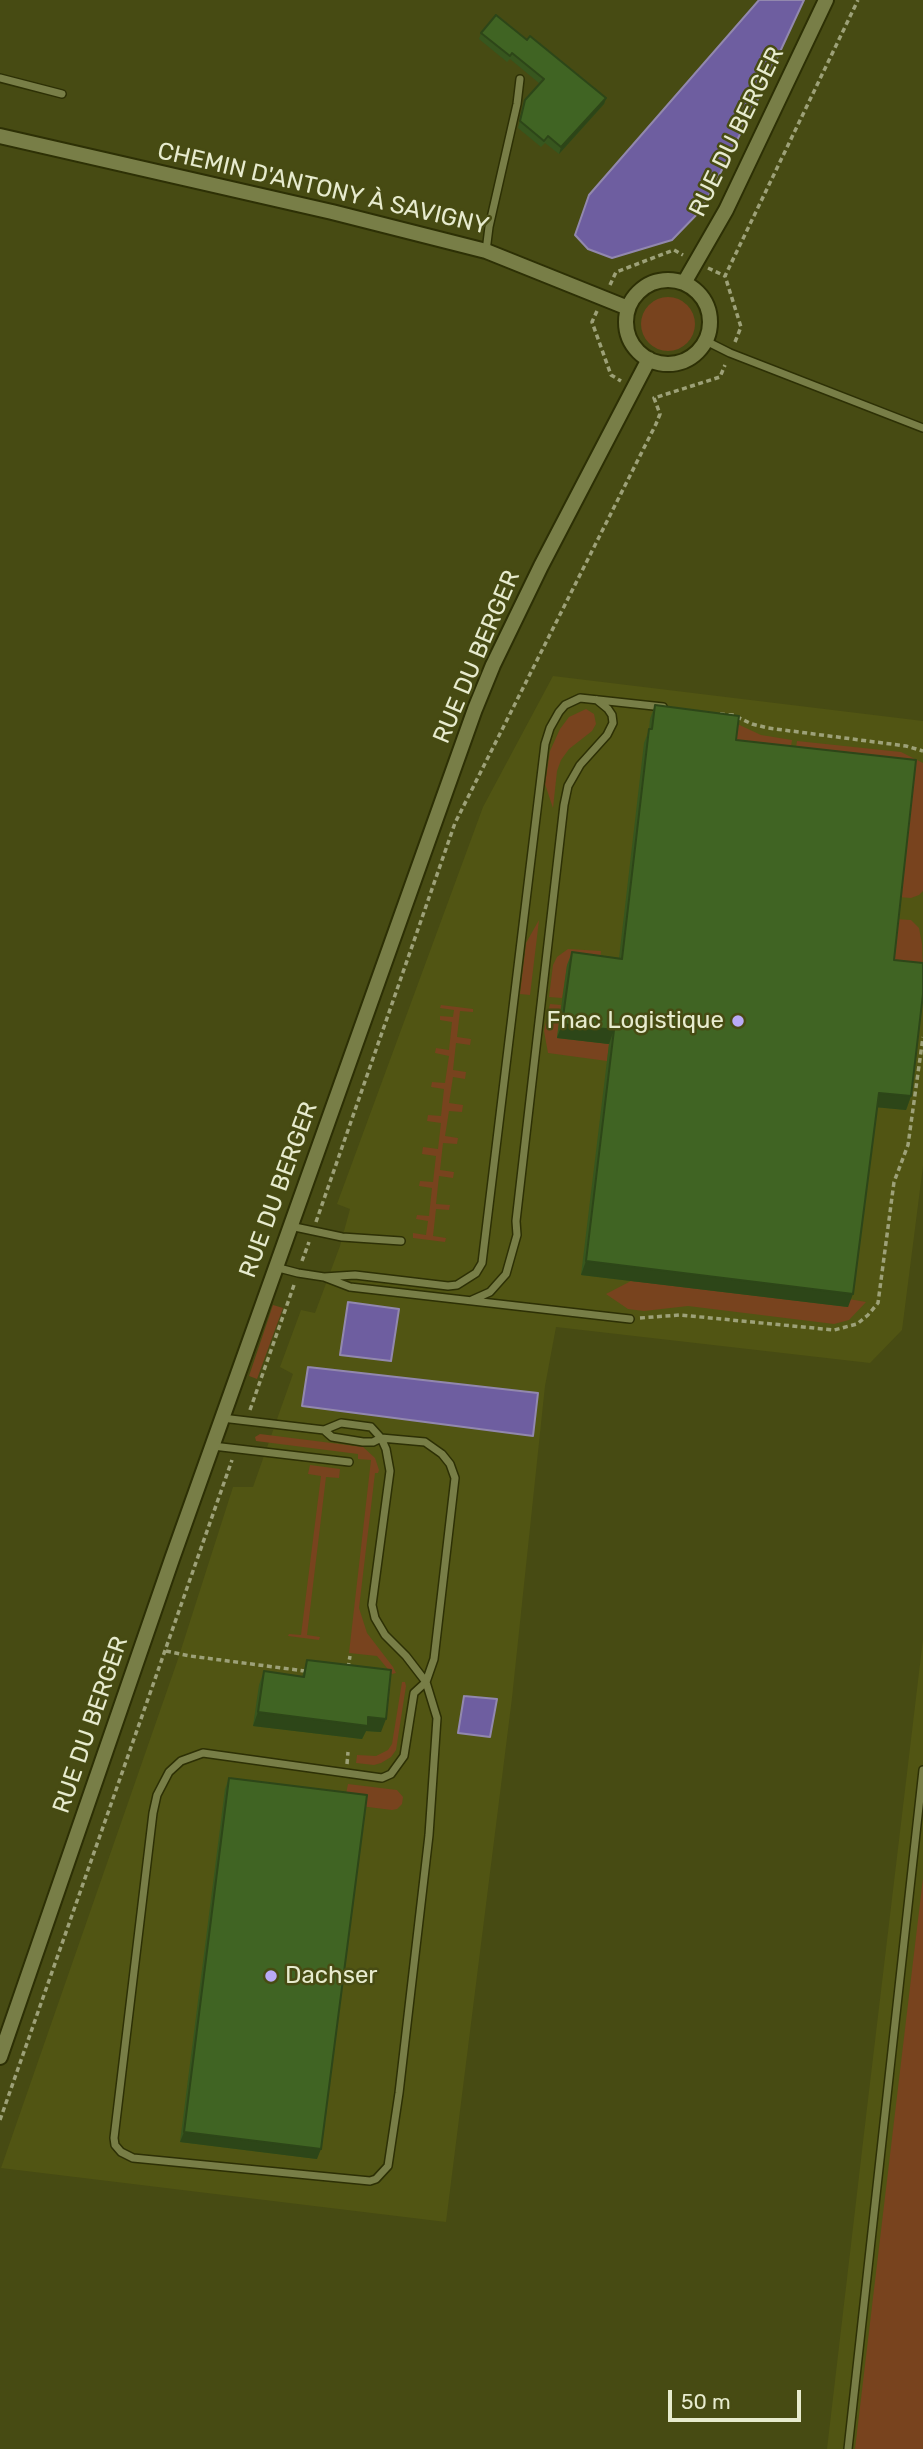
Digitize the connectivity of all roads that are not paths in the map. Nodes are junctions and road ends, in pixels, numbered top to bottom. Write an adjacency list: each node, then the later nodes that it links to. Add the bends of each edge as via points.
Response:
1 (826, 0): 7 (street, RUE DU BERGER, via 726,210)
2 (0, 78): 4 (lane)
3 (520, 79): 6 (lane)
4 (62, 94)
5 (0, 136): 6 (street, CHEMIN D'ANTONY À SAVIGNY)
6 (486, 251): 8 (street, CHEMIN D'ANTONY À SAVIGNY)
7 (684, 283): 8 (street, via 656,281 637,293); 9 (street, via 697,290 708,309)
8 (628, 308): 10 (street, via 628,334)
9 (706, 341): 10 (street, via 681,362); 11 (lane)
10 (649, 359): 14 (street, RUE DU BERGER, via 493,666)
11 (923, 428)
12 (593, 698): 13 (lane); 17 (lane, via 565,705 545,744 482,1263 466,1281 448,1286 355,1275); 18 (lane, via 608,709 613,723 580,765 564,805 517,1235 506,1274 490,1292)
13 (667, 708)
14 (290, 1226): 15 (lane, via 342,1237); 16 (street, RUE DU BERGER)
15 (401, 1241)
16 (275, 1267): 17 (lane); 20 (street, RUE DU BERGER)
17 (324, 1277): 18 (lane, via 350,1287)
18 (472, 1300): 19 (lane)
19 (631, 1319)
20 (222, 1418): 21 (lane); 23 (street, RUE DU BERGER)
21 (324, 1430): 22 (lane, via 332,1437 363,1442); 22 (lane, via 341,1423 371,1427)
22 (381, 1438): 25 (lane, via 390,1471 372,1605 385,1635); 25 (lane, via 425,1442 442,1454 455,1478 434,1659)
23 (212, 1446): 24 (lane); 27 (street, RUE DU BERGER)
24 (349, 1462)
25 (426, 1682): 25 (lane, via 414,1693 404,1756 391,1774 382,1778 203,1754 181,1761 169,1772 153,1813 114,2138 121,2152 133,2158 370,2181 388,2166 429,1835 437,1718)
26 (923, 1770): 28 (lane)
27 (0, 2057)
28 (848, 2449)

